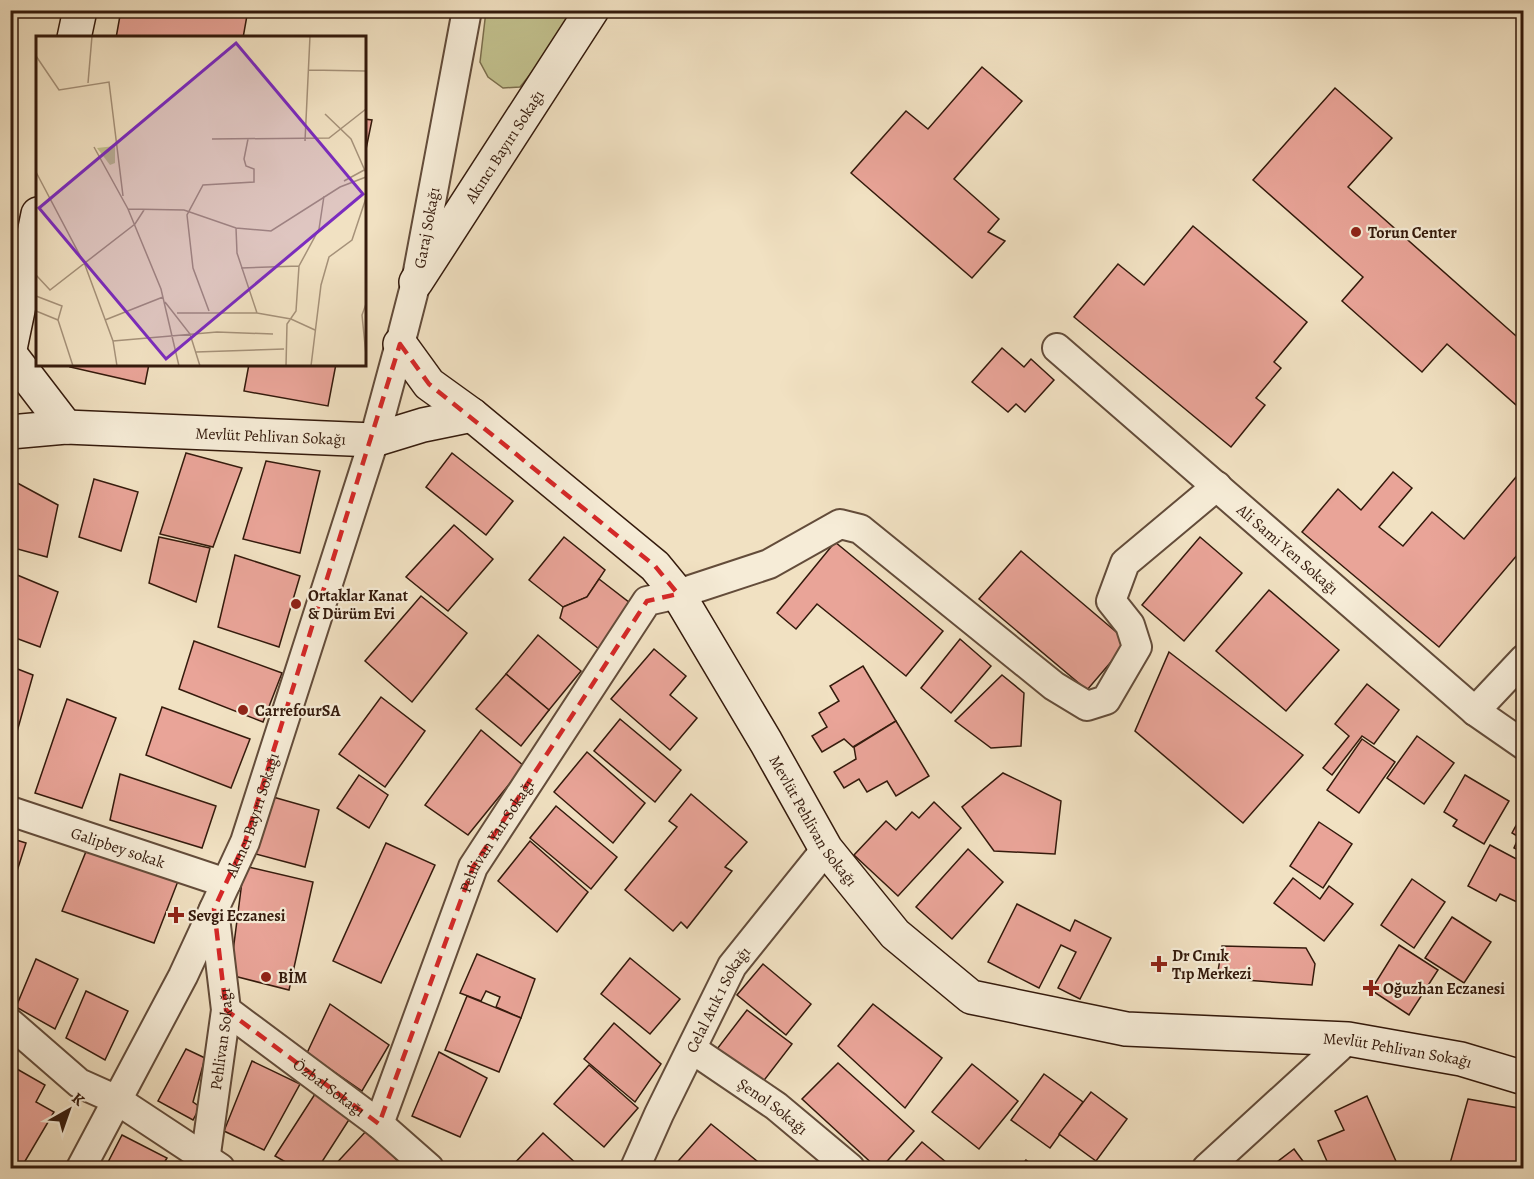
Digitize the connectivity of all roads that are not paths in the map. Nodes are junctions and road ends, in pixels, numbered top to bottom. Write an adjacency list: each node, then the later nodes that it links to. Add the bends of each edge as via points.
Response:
1 (80, 10): 4 (street)
2 (467, 10): 6 (street, Garaj Sokağı)
3 (592, 10): 6 (street, Akıncı Bayırı Sokağı)
4 (74, 36)
5 (36, 224): 9 (street)
6 (416, 282): 7 (street, Garaj Sokağı)
7 (400, 344): 11 (street, Mevlüt Pehlivan Sokağı, via 429,384); 14 (street, Garaj Sokağı)
8 (1057, 348): 15 (street, Ali Sami Yen Sokağı)
9 (10, 349)
10 (10, 354): 12 (street)
11 (472, 415): 14 (street, Mevlüt Pehlivan Sokağı); 16 (street, Mevlüt Pehlivan Sokağı, via 655,566)
12 (66, 427): 13 (street, Mevlüt Pehlivan Sokağı); 14 (street, Mevlüt Pehlivan Sokağı)
13 (10, 432)
14 (374, 440): 22 (street, Akıncı Bayırı Sokağı, via 246,842)
15 (1217, 486): 16 (street, Pehlivan Yan Sokağı, via 1125,563 1111,601 1130,625 1137,647 1106,700 1087,706 1054,686 860,529 840,524 769,564); 18 (street, Ali Sami Yen Sokağı)
16 (678, 594): 21 (street, Mevlüt Pehlivan Sokağı); 32 (street, Pehlivan Yan Sokağı, via 647,601 473,867)
17 (1524, 659): 18 (street)
18 (1475, 711): 19 (street, Ali Sami Yen Sokağı)
19 (1524, 745)
20 (10, 812): 22 (street, Galipbey sokak)
21 (826, 849): 26 (street, Mevlüt Pehlivan Sokağı, via 895,934 971,998 1126,1029); 28 (street, Celal Atık 1 Sokağı, via 732,966)
22 (226, 883): 23 (street, Akıncı Bayırı Sokağı)
23 (214, 909): 24 (street, Pehlivan Sokağı); 31 (street, Akıncı Bayırı Sokağı)
24 (226, 1010): 32 (street, Özbal Sokağı); 33 (street, Pehlivan Sokağı)
25 (10, 1023): 31 (street, via 79,1083)
26 (1268, 1036): 27 (street, Mevlüt Pehlivan Sokağı); 29 (street, Mevlüt Pehlivan Sokağı, via 1337,1021 1408,1030)
27 (1348, 1040): 30 (street, Mevlüt Pehlivan Sokağı, via 1461,1059); 38 (street)
28 (692, 1048): 36 (street, Celal Atık 1 Sokağı); 37 (street, Şenol Sokağı, via 776,1106)
29 (1524, 1054)
30 (1524, 1078)
31 (117, 1101): 33 (street); 34 (street, Akıncı Bayırı Sokağı)
32 (379, 1124): 35 (street, Özbal Sokağı)
33 (210, 1165)
34 (81, 1168)
35 (429, 1168)
36 (635, 1168)
37 (850, 1168)
38 (1207, 1168)

